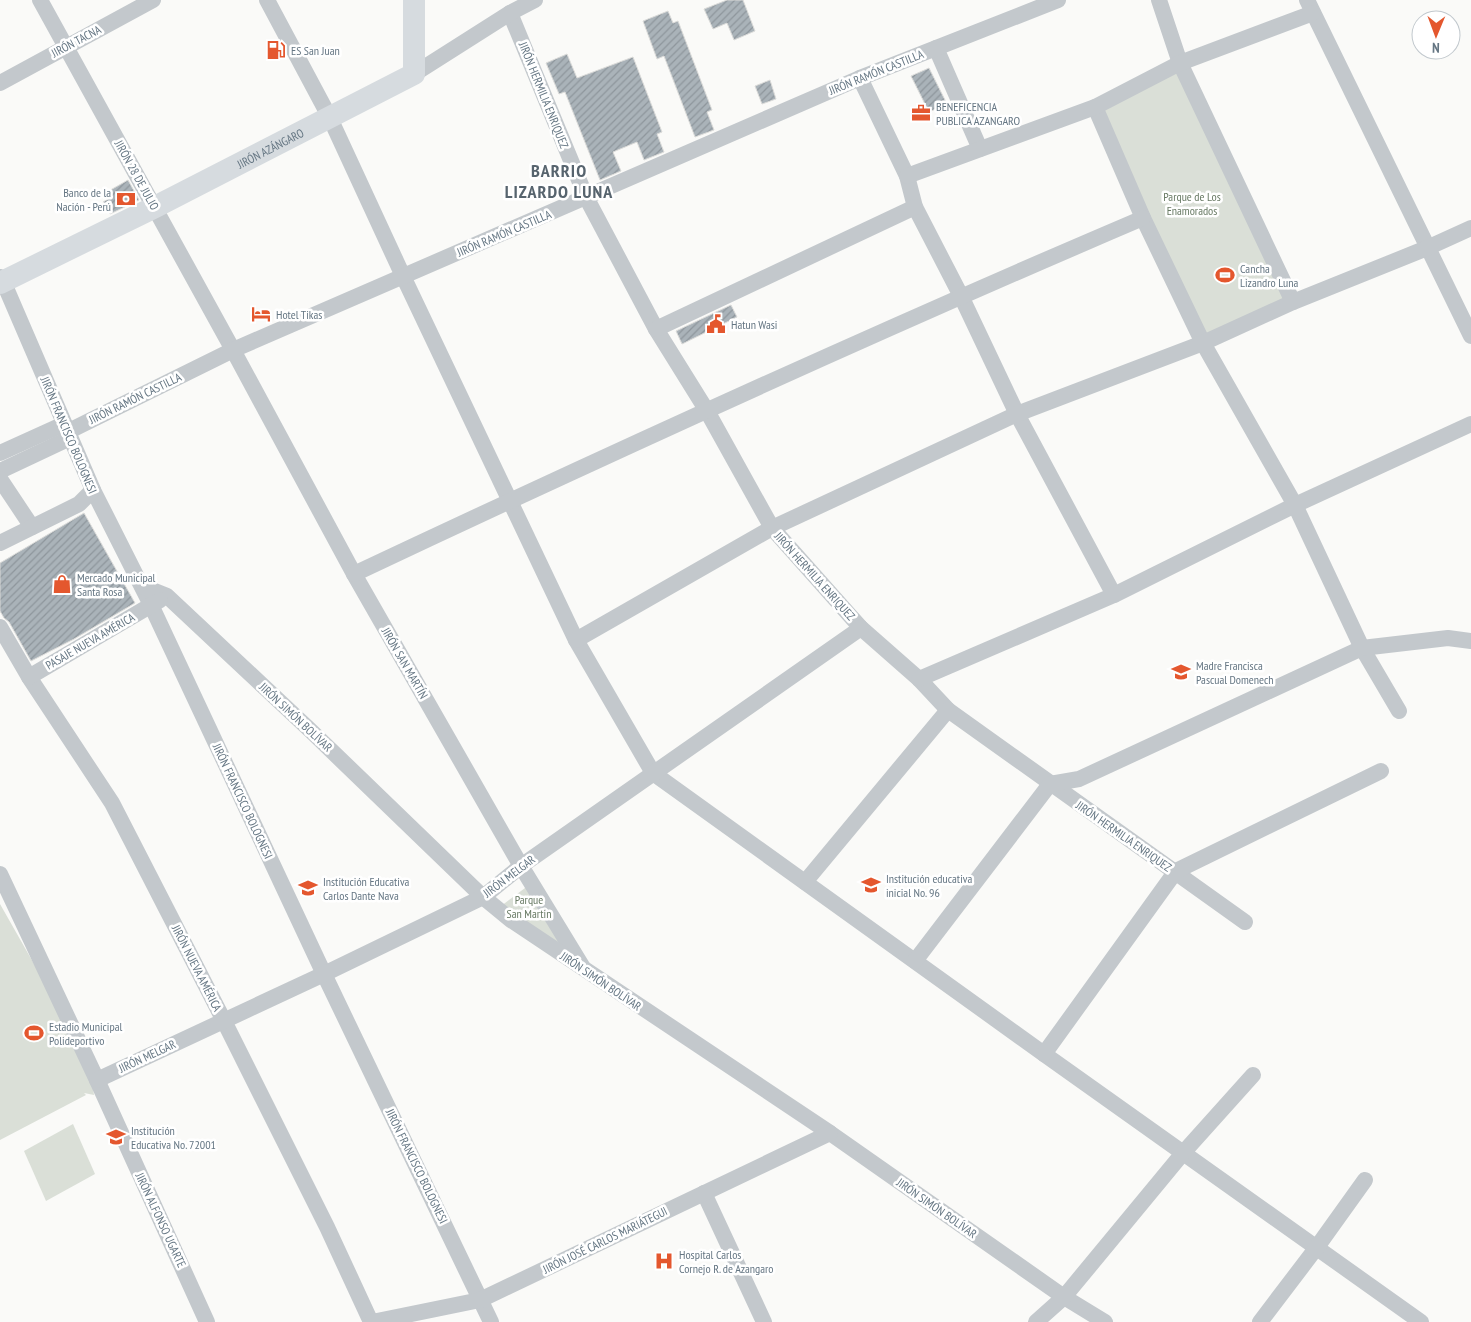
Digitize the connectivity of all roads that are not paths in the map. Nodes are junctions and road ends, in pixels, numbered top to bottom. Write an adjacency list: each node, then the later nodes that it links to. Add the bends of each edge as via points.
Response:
1 (40, 0): 10 (street, JIRÓN 28 DE JULIO)
2 (153, 0): 10 (street, JIRÓN TACNA)
3 (268, 0): 17 (street)
4 (414, 0): 13 (street)
5 (535, 0): 9 (street, JIRÓN AZÁNGARO)
6 (1058, 0): 11 (street, JIRÓN RAMÓN CASTILLA)
7 (1159, 0): 12 (street)
8 (1310, 6): 12 (street); 25 (street)
9 (510, 13): 13 (street, JIRÓN AZÁNGARO); 20 (street, JIRÓN HERMILIA ENRIQUEZ)
10 (66, 46): 15 (street, JIRÓN TACNA); 21 (street, JIRÓN 28 DE JULIO)
11 (936, 48): 14 (street, JIRÓN RAMÓN CASTILLA); 18 (street)
12 (1180, 63): 16 (street); 29 (street)
13 (414, 74): 17 (street, JIRÓN AZÁNGARO)
14 (860, 78): 19 (street); 20 (street, JIRÓN RAMÓN CASTILLA)
15 (0, 83)
16 (1095, 107): 18 (street); 23 (street)
17 (330, 118): 21 (street, JIRÓN AZÁNGARO); 26 (street)
18 (980, 149): 19 (street)
19 (907, 176): 22 (street)
20 (586, 197): 26 (street, JIRÓN RAMÓN CASTILLA); 30 (street, JIRÓN HERMILIA ENRIQUEZ)
21 (155, 207): 27 (street, JIRÓN AZÁNGARO); 33 (street, JIRÓN 28 DE JULIO)
22 (915, 207): 28 (street); 30 (street)
23 (1143, 218): 28 (street); 32 (street)
24 (1471, 228): 25 (street)
25 (1427, 248): 29 (street); 31 (street)
26 (403, 276): 33 (street, JIRÓN RAMÓN CASTILLA); 42 (street)
27 (1, 280): 37 (street, JIRÓN FRANCISCO BOLOGNESI)
28 (961, 296): 34 (street); 35 (street)
29 (1294, 302): 32 (street)
30 (656, 329): 34 (street, JIRÓN HERMILIA ENRIQUEZ)
31 (1471, 336)
32 (1203, 343): 35 (street); 43 (street)
33 (233, 350): 37 (street, JIRÓN RAMÓN CASTILLA); 47 (street, JIRÓN SAN MARTÍN)
34 (707, 411): 42 (street); 45 (street, JIRÓN HERMILIA ENRIQUEZ)
35 (1017, 414): 45 (street); 49 (street)
36 (1471, 424): 43 (street)
37 (67, 431): 38 (street); 39 (street); 41 (street, JIRÓN FRANCISCO BOLOGNESI)
38 (0, 453)
39 (0, 471)
40 (0, 479): 44 (street)
41 (92, 490): 44 (street, via 79,504); 48 (street, JIRÓN FRANCISCO BOLOGNESI)
42 (509, 501): 47 (street); 54 (street)
43 (1295, 505): 49 (street); 56 (street)
44 (32, 527): 46 (street)
45 (772, 528): 53 (street, JIRÓN HERMILIA ENRIQUEZ); 54 (street)
46 (0, 543)
47 (354, 574): 64 (street, JIRÓN SAN MARTÍN)
48 (142, 586): 50 (street, JIRÓN SIMÓN BOLÍVAR); 51 (street, JIRÓN FRANCISCO BOLOGNESI)
49 (1114, 595): 58 (street)
50 (167, 596): 51 (street, PASAJE NUEVA AMÉRICA); 68 (street, JIRÓN SIMÓN BOLÍVAR)
51 (151, 605): 57 (street, PASAJE NUEVA AMÉRICA); 72 (street, JIRÓN FRANCISCO BOLOGNESI)
52 (0, 627): 57 (street, JIRÓN NUEVA AMÉRICA)
53 (861, 628): 58 (street, JIRÓN HERMILIA ENRIQUEZ); 62 (street, JIRÓN MELGAR)
54 (576, 640): 62 (street)
55 (1471, 641): 56 (street, via 1448,638)
56 (1362, 648): 60 (street); 63 (street, via 1079,779)
57 (28, 677): 73 (street, JIRÓN NUEVA AMÉRICA, via 112,803)
58 (918, 679): 59 (street, JIRÓN HERMILIA ENRIQUEZ)
59 (948, 710): 63 (street, JIRÓN HERMILIA ENRIQUEZ); 67 (street)
60 (1399, 711)
61 (1381, 771): 65 (street)
62 (653, 773): 64 (street, JIRÓN MELGAR); 67 (street)
63 (1050, 784): 65 (street, JIRÓN HERMILIA ENRIQUEZ); 70 (street)
64 (521, 866): 68 (street, JIRÓN MELGAR); 71 (street, JIRÓN SAN MARTÍN)
65 (1176, 872): 69 (street, JIRÓN HERMILIA ENRIQUEZ); 74 (street)
66 (0, 874): 76 (street, JIRÓN ALFONSO UGARTE)
67 (806, 882): 70 (street)
68 (483, 896): 71 (street, JIRÓN SIMÓN BOLÍVAR, via 511,920); 72 (street, JIRÓN MELGAR)
69 (1245, 922)
70 (915, 962): 74 (street)
71 (586, 971): 77 (street, JIRÓN SIMÓN BOLÍVAR)
72 (324, 974): 73 (street, JIRÓN MELGAR); 83 (street, JIRÓN FRANCISCO BOLOGNESI)
73 (224, 1020): 76 (street, JIRÓN MELGAR); 85 (street, JIRÓN NUEVA AMÉRICA)
74 (1044, 1054): 78 (street)
75 (1252, 1075): 78 (street)
76 (97, 1080): 84 (street, JIRÓN ALFONSO UGARTE)
77 (830, 1133): 80 (street, JIRÓN JOSÉ CARLOS MARIÁTEGUI); 82 (street, JIRÓN SIMÓN BOLÍVAR)
78 (1183, 1153): 81 (street); 82 (street)
79 (1365, 1180): 81 (street)
80 (704, 1193): 83 (street, JIRÓN JOSÉ CARLOS MARIÁTEGUI); 87 (street)
81 (1317, 1247): 90 (street); 91 (street)
82 (1064, 1297): 88 (street); 89 (street, JIRÓN SIMÓN BOLÍVAR)
83 (480, 1300): 85 (street, JIRÓN JOSÉ CARLOS MARIÁTEGUI); 86 (street, JIRÓN FRANCISCO BOLOGNESI)
84 (207, 1322)
85 (372, 1322)
86 (491, 1322)
87 (764, 1322)
88 (1036, 1322)
89 (1105, 1322)
90 (1260, 1322)
91 (1421, 1322)

